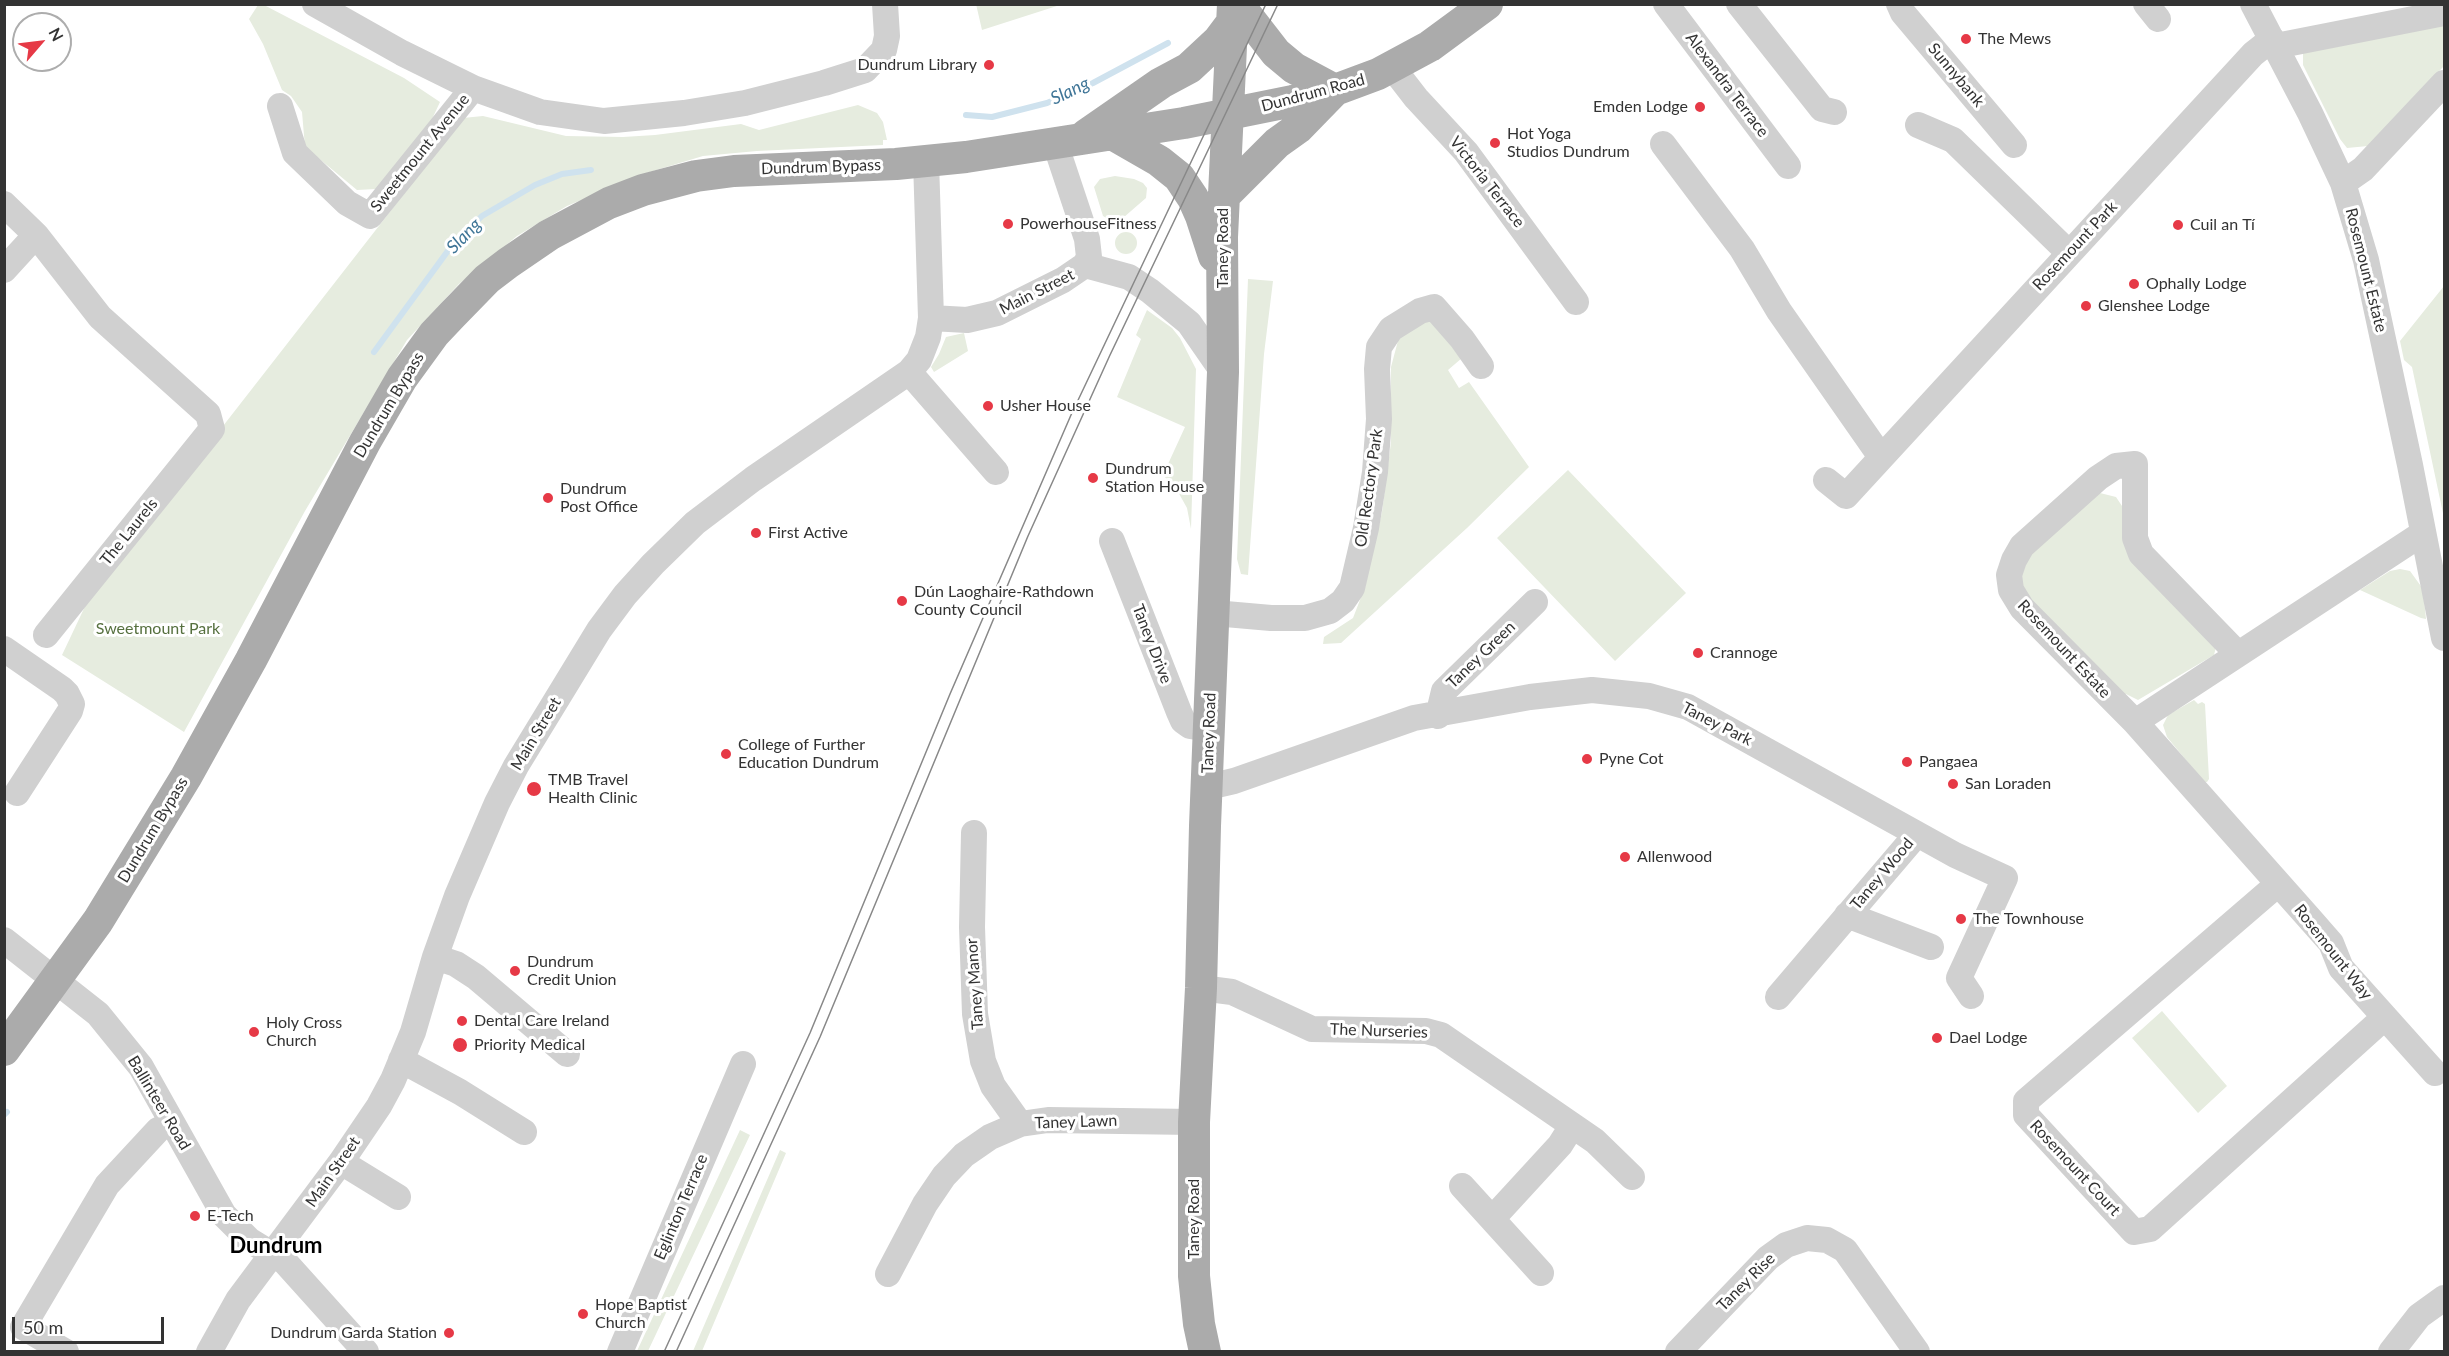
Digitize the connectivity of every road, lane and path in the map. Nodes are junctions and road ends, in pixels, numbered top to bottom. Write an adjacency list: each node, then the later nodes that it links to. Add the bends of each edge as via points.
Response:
1 (315, 4): 9 (street, Sweetmount Avenue)
2 (885, 4): 14 (street, Sweetmount Avenue, via 884,50 865,70 745,103 604,121 540,112)
3 (1486, 4): 12 (main road, Dundrum Road, via 1430,46)
4 (1666, 4): 25 (street, Alexandra Terrace)
5 (1739, 4): 17 (street, via 1822,110)
6 (1899, 4): 23 (street, Sunnybank)
7 (2253, 4): 11 (street, Rosemount Estate)
8 (1235, 10): 15 (main road, via 1294,68); 18 (main road, Taney Road); 21 (main road, via 1218,41 1189,68)
9 (347, 12): 14 (street, Sweetmount Avenue, via 402,53)
10 (2445, 13): 11 (street)
11 (2274, 43): 26 (street, Rosemount Estate); 30 (street, Rosemount Park, via 2253,54)
12 (1392, 67): 15 (main road, Dundrum Road); 34 (street, Victoria Terrace, via 1466,152)
13 (2445, 83): 26 (street, via 2363,169)
14 (473, 88): 16 (street, Sweetmount Avenue, via 370,216 347,203 295,153)
15 (1335, 90): 18 (main road, Dundrum Road); 27 (main road)
16 (280, 106)
17 (1834, 112)
18 (1227, 114): 20 (main road, Dundrum Bypass); 27 (main road, Taney Road)
19 (1918, 125): 30 (street, via 1953,140)
20 (1112, 134): 21 (main road, Dundrum Bypass); 33 (main road, via 1159,161 1185,185 1211,241)
21 (1068, 141): 24 (main road, Dundrum Bypass); 31 (street, Main Street, via 1087,239 1089,257)
22 (1663, 144): 39 (street, via 1742,249 1779,310)
23 (2014, 145)
24 (926, 161): 35 (street, Main Street); 66 (main road, Dundrum Bypass, via 715,172 660,184 609,203 549,235 508,263 470,297 434,334 402,378 186,777 98,921)
25 (1788, 166)
26 (2343, 183): 42 (street, Rosemount Estate, via 2366,260)
27 (1223, 197): 33 (main road, Taney Road)
28 (4, 204): 29 (street)
29 (36, 235): 32 (street); 46 (street, The Laurels, via 100,317 208,414 212,429)
30 (2069, 253): 39 (street, Rosemount Park)
31 (1084, 266): 35 (street, Main Street, via 997,313 967,320); 38 (street, via 1129,277 1149,291 1189,323)
32 (4, 270)
33 (1223, 294): 38 (main road, Taney Road)
34 (1576, 302)
35 (931, 318): 37 (street, Main Street, via 923,352)
36 (1480, 366): 45 (street, Old Rectory Park, via 1434,307 1391,329 1379,347 1375,472 1352,588 1330,611 1305,618)
37 (909, 372): 40 (street); 61 (street, Main Street, via 695,523 615,608 504,789 473,854)
38 (1223, 372): 45 (main road, Taney Road)
39 (1881, 457): 41 (street, Rosemount Park, via 1846,496)
40 (996, 472)
41 (1826, 480)
42 (2423, 533): 47 (street, Rosemount Estate); 49 (street)
43 (1112, 541): 52 (street, Taney Drive, via 1183,721)
44 (1535, 602): 50 (street, Taney Green, via 1444,691)
45 (1214, 613): 52 (main road, Taney Road)
46 (46, 635)
47 (2445, 638)
48 (4, 649): 54 (street, via 62,688 72,705)
49 (2237, 653): 51 (street); 51 (street, Rosemount Estate, via 2141,554 2135,538 2135,464 2116,466 2098,478 2022,546 2009,575 2011,590 2022,608)
50 (1438, 716): 53 (street, Taney Park, via 1414,718); 56 (street, Taney Park, via 1530,697 1592,690 1650,696 1688,707)
51 (2135, 722): 57 (street, Rosemount Estate)
52 (1209, 729): 53 (main road, Taney Road)
53 (1208, 787): 62 (main road, Taney Road)
54 (17, 793)
55 (974, 833): 72 (street, Taney Manor, via 975,1014 983,1061)
56 (1917, 834): 58 (street, Taney Wood); 63 (street, Taney Park, via 2005,878 1959,978)
57 (2278, 884): 65 (street, Rosemount Way, via 2331,943 2342,968); 65 (street, Rosemount Court, via 2026,1101 2026,1115 2134,1232 2150,1229)
58 (1847, 915): 60 (street, Taney Wood); 64 (street, Taney Wood)
59 (14, 947): 81 (street, Ballinteer Road, via 98,1014 141,1067 224,1215 249,1240)
60 (1931, 947)
61 (435, 957): 67 (street, via 476,977); 68 (street, Main Street)
62 (1201, 988): 71 (main road, Taney Road); 73 (street, The Nurseries, via 1232,992 1312,1029 1426,1031 1441,1035)
63 (1971, 996)
64 (1778, 997)
65 (2385, 1017): 70 (street, Rosemount Way)
66 (4, 1050)
67 (567, 1054)
68 (401, 1060): 75 (street); 76 (street, Main Street, via 379,1106)
69 (743, 1064): 88 (street, Eglinton Terrace)
70 (2435, 1073)
71 (1194, 1122): 72 (street, Taney Lawn, via 1048,1120); 89 (main road, Taney Road, via 1194,1276)
72 (1020, 1124): 83 (street, Taney Lawn, via 990,1137 964,1155 944,1176)
73 (1572, 1126): 77 (street, The Nurseries, via 1595,1141); 80 (street, via 1560,1145)
74 (158, 1130): 85 (street, via 107,1185 23,1327)
75 (524, 1132)
76 (341, 1162): 79 (street); 81 (street, Main Street)
77 (1632, 1177)
78 (1462, 1186): 80 (street)
79 (398, 1197)
80 (1492, 1219): 82 (street)
81 (272, 1253): 86 (street, Main Street, via 238,1300); 87 (street, Ballinteer Road, via 285,1262)
82 (1540, 1273)
83 (888, 1274)
84 (2445, 1298): 92 (street, via 2419,1317)
85 (66, 1352)
86 (209, 1352)
87 (366, 1352)
88 (620, 1352)
89 (1205, 1352)
90 (1678, 1352): 91 (street, Taney Rise, via 1768,1258 1785,1245 1807,1238 1827,1240 1845,1250)
91 (1917, 1352)
92 (2391, 1352)

